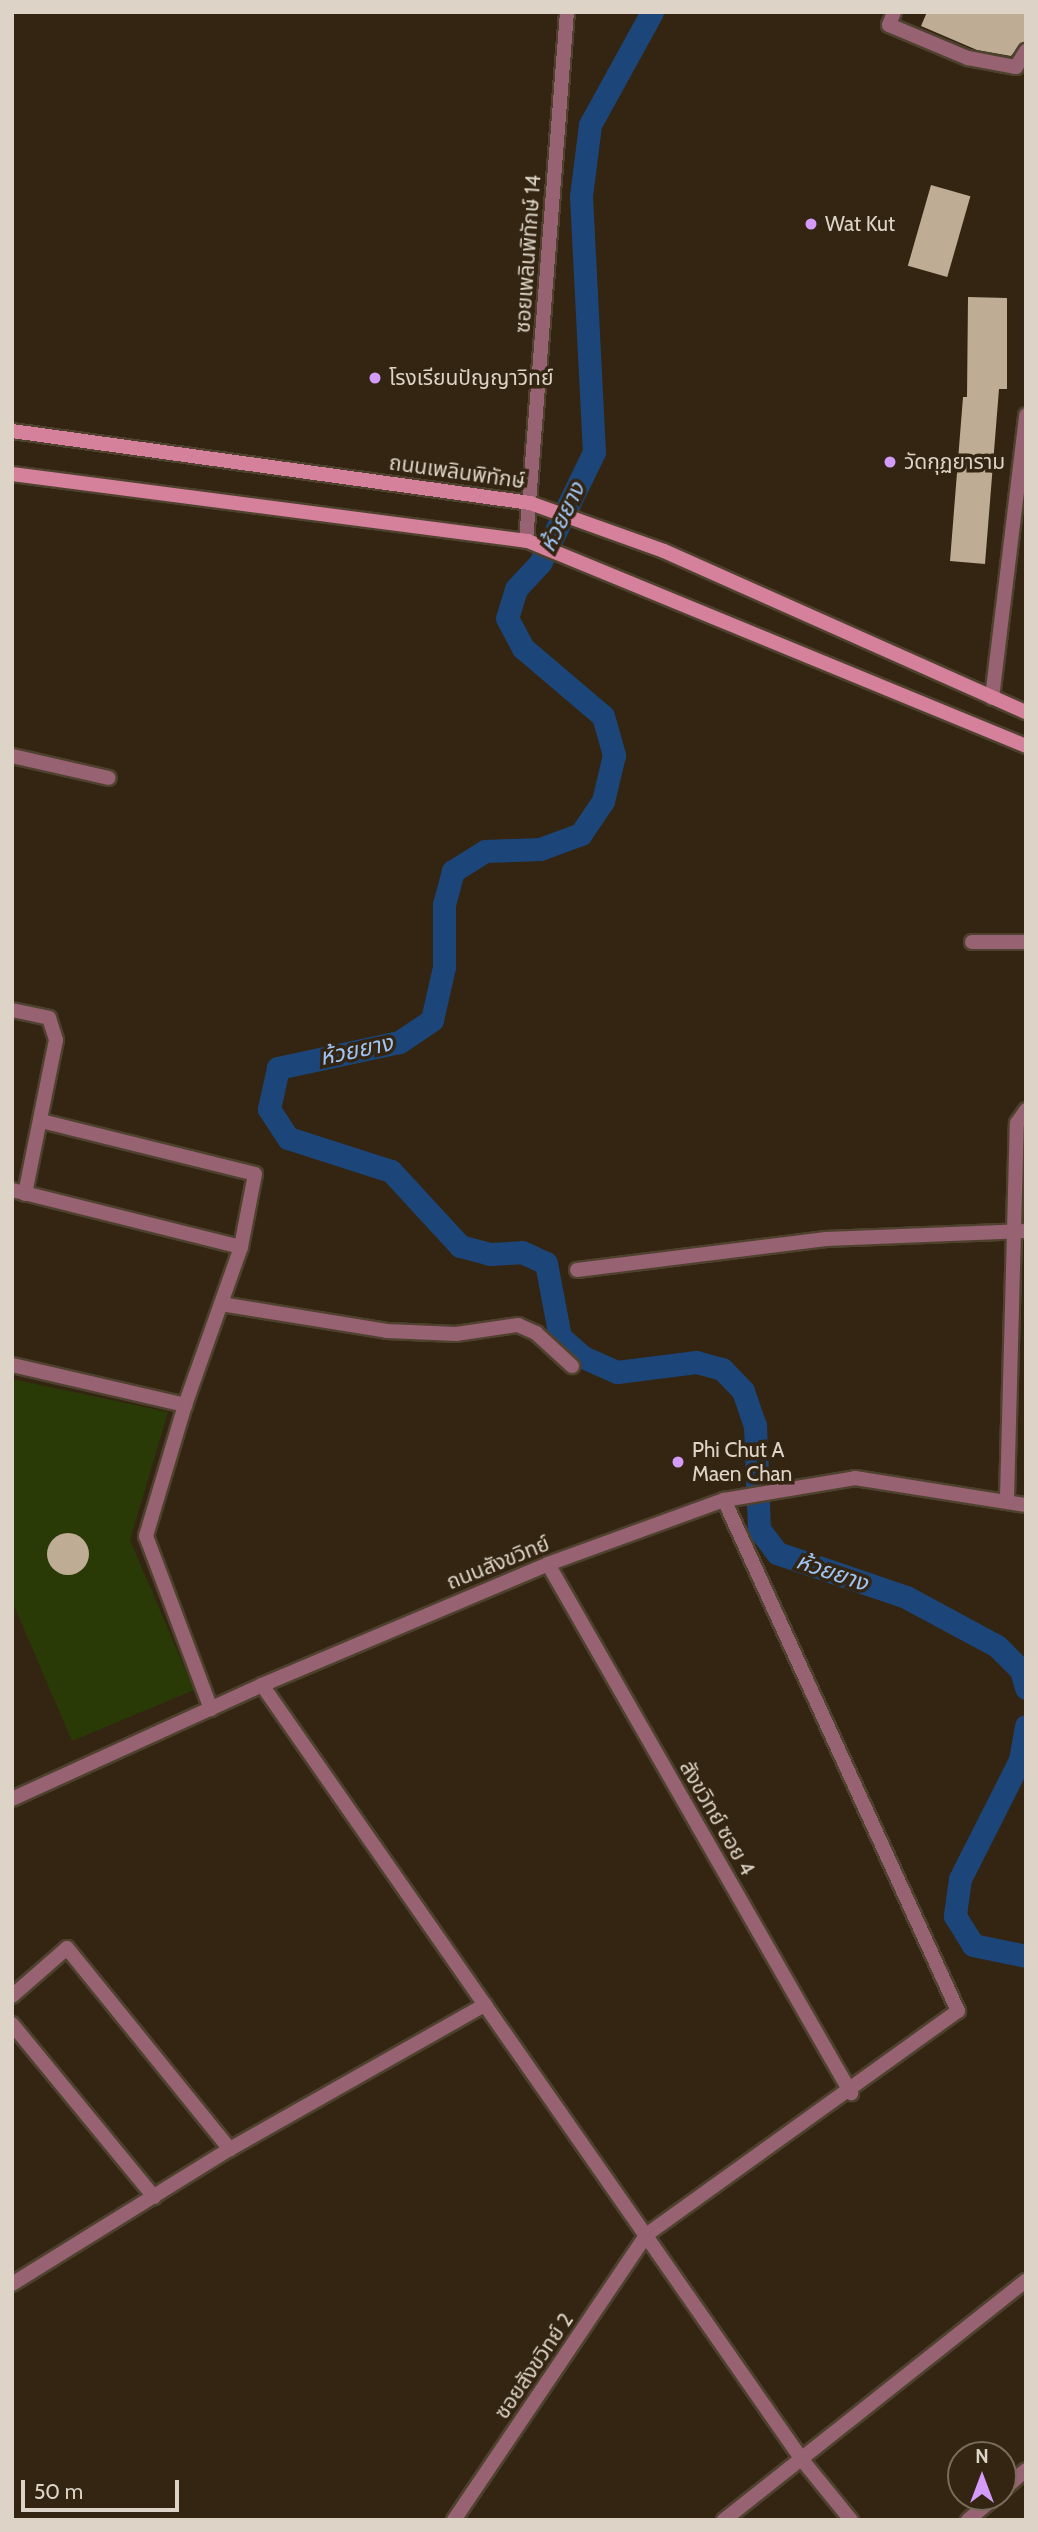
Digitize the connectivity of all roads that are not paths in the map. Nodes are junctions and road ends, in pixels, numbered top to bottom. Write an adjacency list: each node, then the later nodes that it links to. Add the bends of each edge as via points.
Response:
1 (567, 12): 7 (street, ซอยเพลินพิทักษ์ 14)
2 (894, 12): 3 (street, via 889,25 968,58 1016,67)
3 (1026, 51)
4 (1026, 415): 8 (street)
5 (12, 432): 7 (main road, ถนนเพลินพิทักษ์)
6 (12, 474): 9 (main road)
7 (531, 503): 9 (street, ซอยเพลินพิทักษ์ 14); 10 (main road, ถนนเพลินพิทักษ์, via 606,530)
8 (1019, 532): 10 (street)
9 (527, 541): 12 (main road)
10 (992, 698): 11 (main road, ถนนเพลินพิทักษ์)
11 (1026, 712)
12 (1026, 746)
13 (12, 756): 14 (street)
14 (109, 778)
15 (972, 942): 16 (street)
16 (1026, 942)
17 (12, 1010): 19 (street, via 49,1018 56,1040)
18 (1026, 1110): 21 (street, via 1017,1123)
19 (41, 1121): 20 (street); 22 (street, via 255,1174)
20 (19, 1192): 22 (street)
21 (1020, 1231): 23 (street, via 826,1239); 28 (street)
22 (241, 1247): 24 (street)
23 (577, 1270)
24 (220, 1304): 26 (street, via 387,1331 456,1334 518,1325 536,1333); 27 (street)
25 (12, 1365): 27 (street)
26 (572, 1366)
27 (185, 1405): 33 (street, via 146,1536)
28 (1007, 1498): 29 (street, ถนนสังขวิทย์, via 855,1478); 30 (street, ถนนสังขวิทย์)
29 (724, 1500): 31 (street, ถนนสังขวิทย์); 38 (street, via 958,2011)
30 (1026, 1505)
31 (548, 1564): 32 (street, ถนนสังขวิทย์); 38 (street, สังขวิทย์ ซอย 4)
32 (262, 1685): 33 (street, ถนนสังขวิทย์); 36 (street)
33 (211, 1709): 34 (street, ถนนสังขวิทย์)
34 (12, 1799)
35 (12, 1996): 39 (street, via 67,1948)
36 (485, 2004): 39 (street); 41 (street)
37 (12, 2024): 40 (street)
38 (850, 2093): 41 (street)
39 (230, 2149): 40 (street)
40 (154, 2197): 42 (street)
41 (646, 2235): 44 (street); 45 (street, ซอยสังขวิทย์ 2)
42 (15, 2276)
43 (1026, 2281): 44 (street)
44 (803, 2461): 46 (street); 47 (street)
45 (454, 2520)
46 (723, 2520)
47 (851, 2520)

